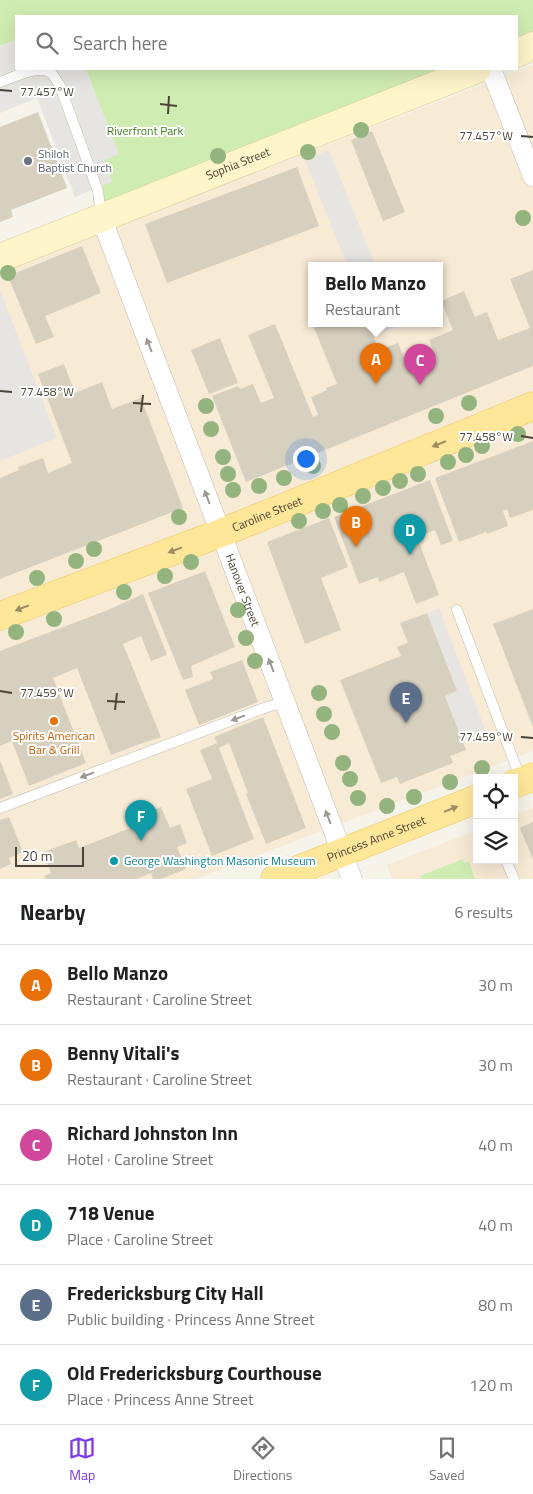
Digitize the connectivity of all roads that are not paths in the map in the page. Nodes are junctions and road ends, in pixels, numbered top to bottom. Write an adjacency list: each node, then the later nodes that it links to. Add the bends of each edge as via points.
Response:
1 (533, 46): 2 (main road)
2 (518, 52)
3 (473, 70): 7 (main road, Sophia Street)
4 (491, 70): 6 (street)
5 (0, 82): 7 (lane, via 41,70 54,76 98,191)
6 (533, 176)
7 (101, 217): 8 (main road, Sophia Street); 10 (street, Hanover Street, one-way to 7)
8 (0, 258)
9 (533, 406): 10 (main road, Caroline Street, one-way to 10)
10 (221, 533): 12 (main road, Caroline Street, one-way to 12); 13 (street, Hanover Street, one-way to 10)
11 (457, 610): 14 (lane)
12 (0, 616)
13 (285, 702): 16 (lane, one-way to 16); 17 (street, Hanover Street, one-way to 13)
14 (523, 781)
15 (473, 801): 17 (main road, Princess Anne Street, one-way to 15)
16 (0, 808)
17 (342, 852): 19 (main road, Princess Anne Street); 20 (street, Hanover Street)
18 (508, 864): 21 (lane)
19 (275, 879)
20 (352, 879)
21 (514, 879)

